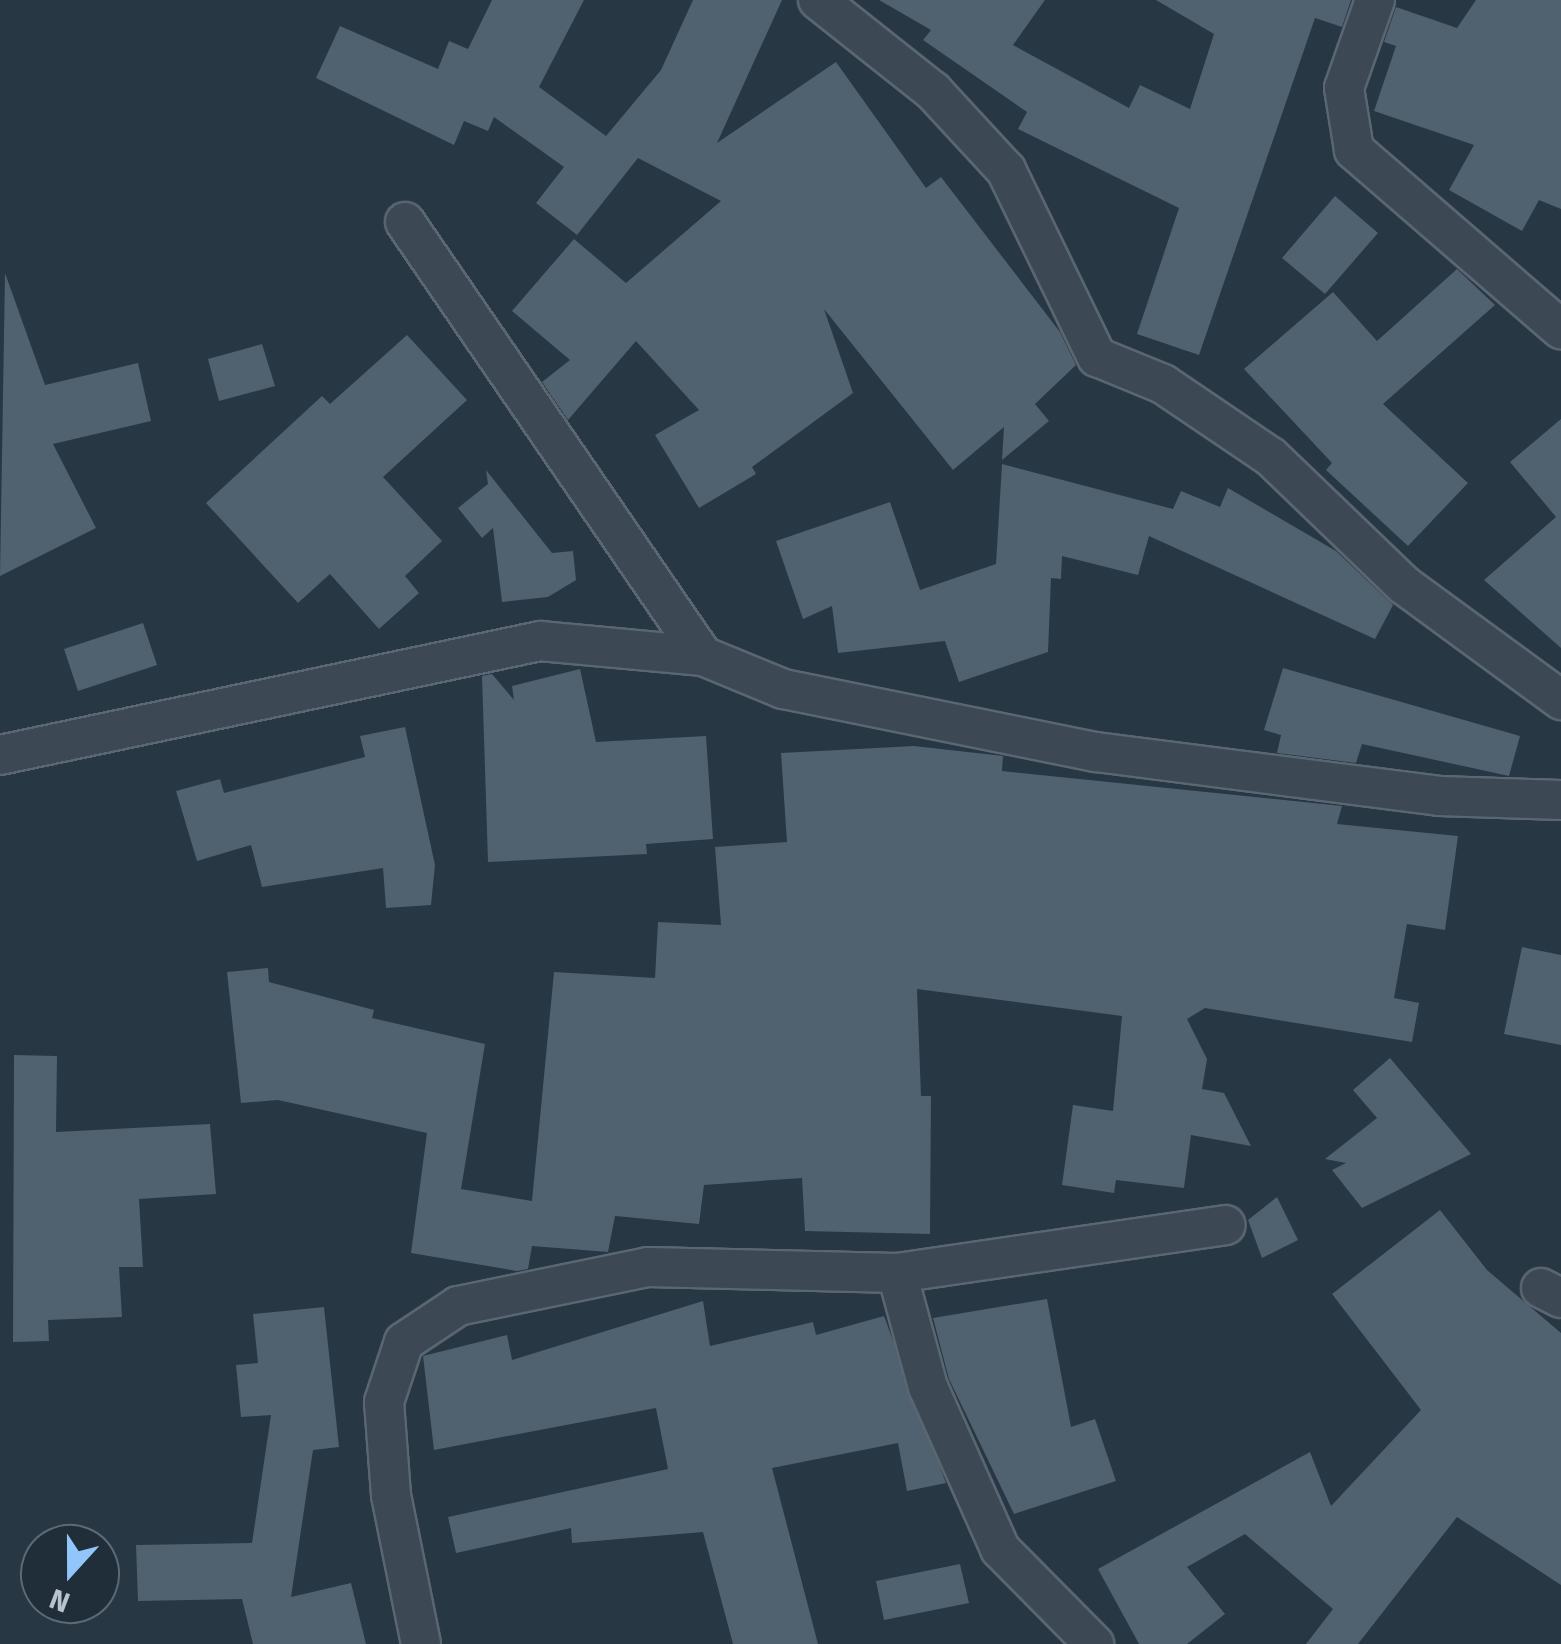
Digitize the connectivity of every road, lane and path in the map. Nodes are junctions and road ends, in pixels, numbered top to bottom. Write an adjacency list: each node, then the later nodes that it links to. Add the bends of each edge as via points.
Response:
1 (818, 0): 6 (street, via 933,91 1006,170 1097,357 1163,384 1271,457 1404,585)
2 (1375, 0): 4 (street, via 1344,88 1354,150)
3 (404, 222): 5 (street)
4 (1561, 329)
5 (703, 656): 7 (street, via 540,641); 8 (street, via 783,689 1096,752 1439,796)
6 (1561, 700)
7 (0, 755)
8 (1561, 800)
9 (1226, 1225): 10 (street)
10 (897, 1272): 11 (street, via 648,1268 458,1306 404,1342 384,1402 391,1495); 12 (street, via 928,1387 1000,1549)
11 (421, 1644)
12 (1094, 1644)

